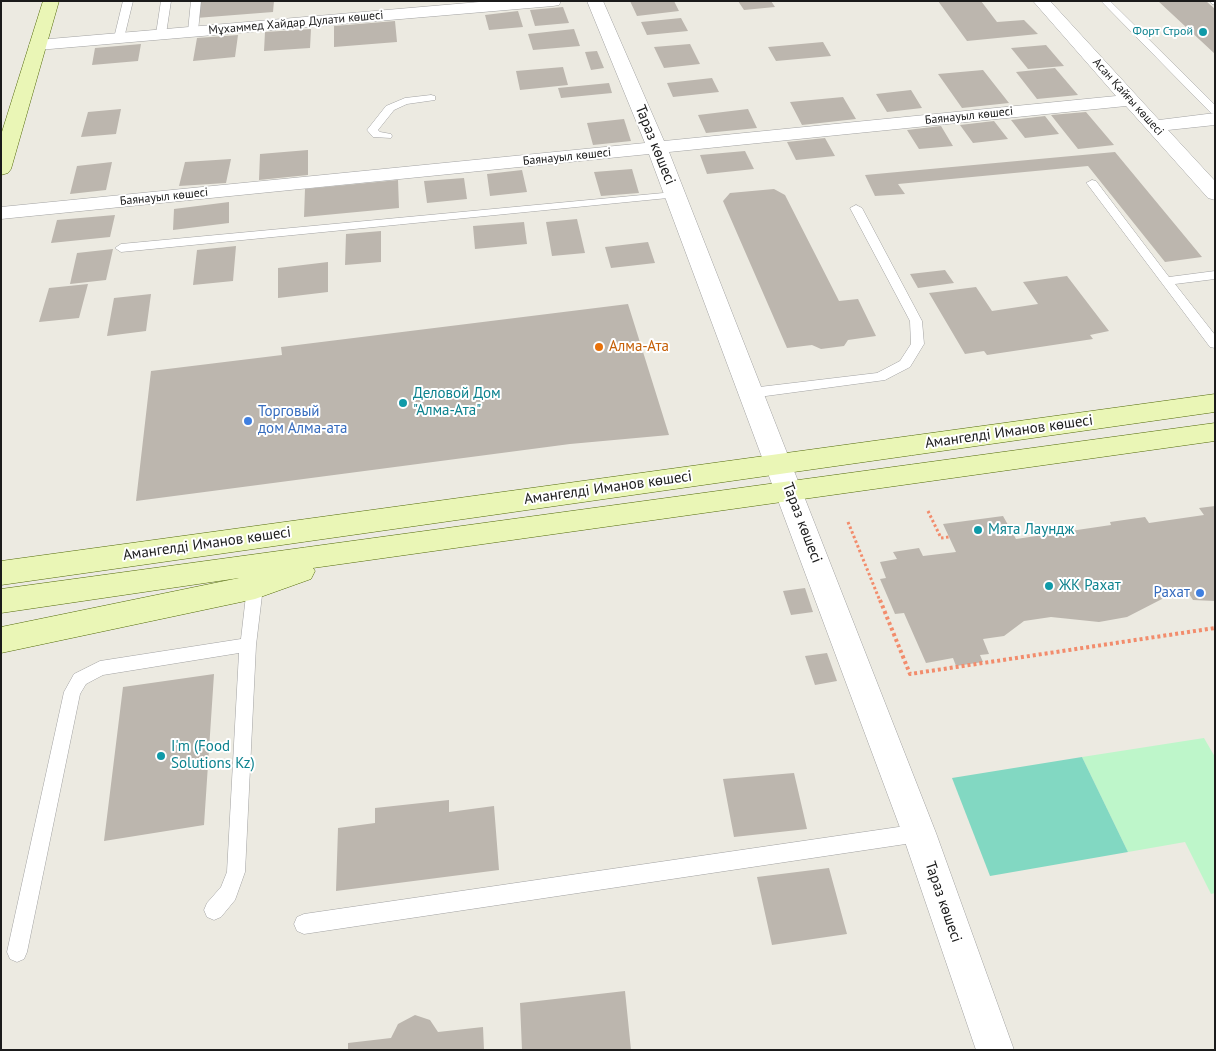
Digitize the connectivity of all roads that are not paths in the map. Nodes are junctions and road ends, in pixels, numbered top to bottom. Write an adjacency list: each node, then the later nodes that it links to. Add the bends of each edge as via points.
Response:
1 (51, 1): 12 (main road)
2 (128, 1): 11 (lane)
3 (166, 1): 10 (lane)
4 (196, 1): 9 (lane)
5 (553, 1): 9 (street, Мұхаммед Хайдар Дулати көшесі)
6 (594, 1): 20 (street, Тараз көшесі)
7 (1041, 1): 14 (street, Асан Қайғы көшесі)
8 (1106, 1): 15 (lane)
9 (193, 32): 10 (street, Мұхаммед Хайдар Дулати көшесі)
10 (161, 34): 11 (street, Мұхаммед Хайдар Дулати көшесі)
11 (120, 38): 12 (street, Мұхаммед Хайдар Дулати көшесі)
12 (38, 45): 19 (main road)
13 (431, 98): 18 (lane, via 404,101 390,108 372,130 377,135)
14 (1132, 100): 17 (street, Асан Қайғы көшесі); 20 (street, Баянауыл көшесі)
15 (1215, 111)
16 (1215, 119): 17 (street)
17 (1155, 126): 23 (street, Асан Қайғы көшесі)
18 (387, 136)
19 (5, 142): 21 (main road)
20 (657, 148): 24 (street, Тараз көшесі); 26 (street, Баянауыл көшесі)
21 (1, 169)
22 (1092, 184): 29 (lane)
23 (1215, 194)
24 (674, 195): 27 (lane); 31 (street, Тараз көшесі)
25 (856, 208): 31 (lane, via 916,321 918,344 905,364 880,377)
26 (1, 213)
27 (121, 248)
28 (1215, 275): 29 (lane)
29 (1166, 281): 30 (lane)
30 (1215, 344)
31 (751, 393): 34 (street, Тараз көшесі)
32 (1215, 403): 34 (main road, Амангелді Иманов көшесі)
33 (1215, 432): 35 (main road, Амангелді Иманов көшесі)
34 (779, 464): 35 (street, Тараз көшесі); 37 (main road, Амангелді Иманов көшесі)
35 (789, 490): 36 (main road, Амангелді Иманов көшесі); 42 (street, Тараз көшесі)
36 (364, 549): 38 (main road); 39 (main road, Амангелді Иманов көшесі)
37 (1, 573)
38 (255, 587): 40 (main road); 41 (lane)
39 (1, 601)
40 (1, 640)
41 (248, 645): 43 (lane, via 236,872 228,893); 45 (lane, via 100,668 80,679 72,692)
42 (919, 834): 44 (lane); 46 (street, Тараз көшесі)
43 (214, 910)
44 (304, 924)
45 (17, 952)
46 (995, 1050)

